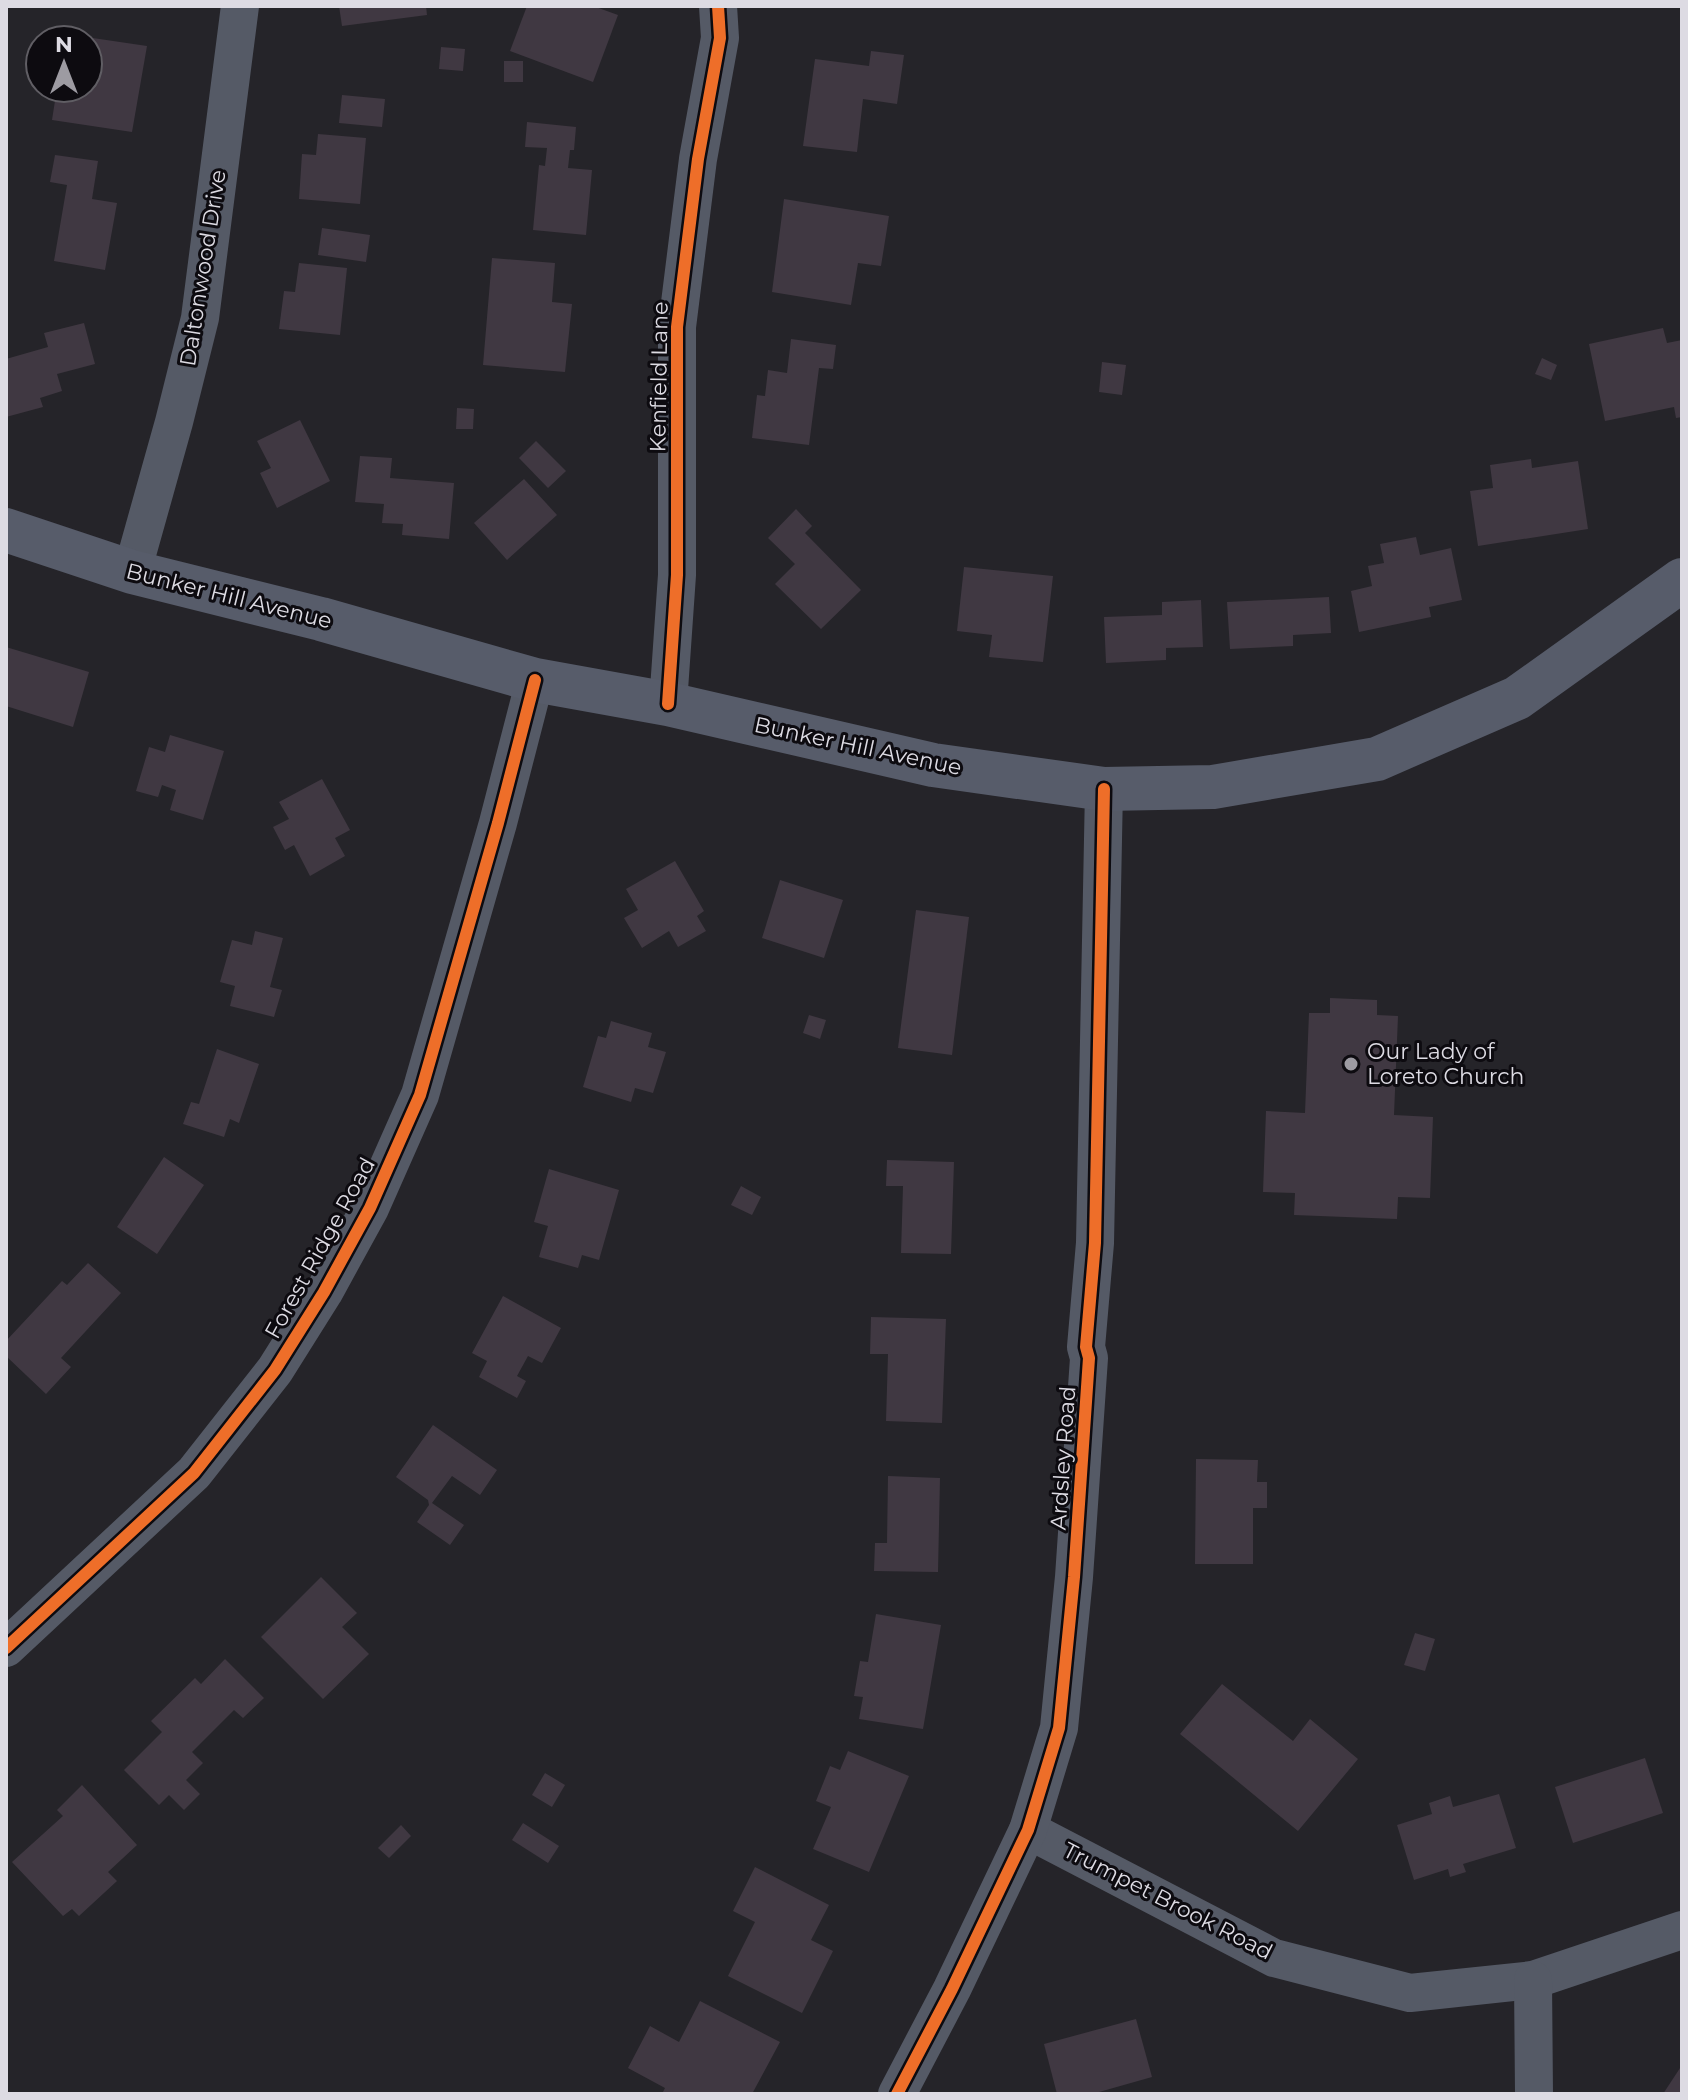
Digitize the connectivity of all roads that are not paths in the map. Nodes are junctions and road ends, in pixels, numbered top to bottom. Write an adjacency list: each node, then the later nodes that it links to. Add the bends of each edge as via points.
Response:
1 (240, 6): 4 (street, Daltonwood Drive, via 200,318)
2 (718, 6): 7 (street, Kenfield Lane, via 720,38 677,327 677,575)
3 (6, 530): 4 (main road, Bunker Hill Avenue)
4 (132, 572): 6 (main road, Bunker Hill Avenue)
5 (1682, 580): 8 (main road, Bunker Hill Avenue, via 1517,698 1377,759 1213,787)
6 (535, 680): 7 (main road, Bunker Hill Avenue); 9 (street, Forest Ridge Road, via 420,1095 370,1208 275,1370 194,1473)
7 (668, 704): 8 (main road, Bunker Hill Avenue, via 933,765)
8 (1104, 789): 10 (street, Ardsley Road, via 1095,1243 1074,1577 1059,1728)
9 (6, 1648)
10 (1028, 1830): 12 (street, Trumpet Brook Road, via 1274,1958 1410,1993); 13 (street, Ardsley Road)
11 (1682, 1930): 12 (street, Trumpet Brook Road)
12 (1533, 1980): 14 (street)
13 (897, 2094)
14 (1534, 2094)

